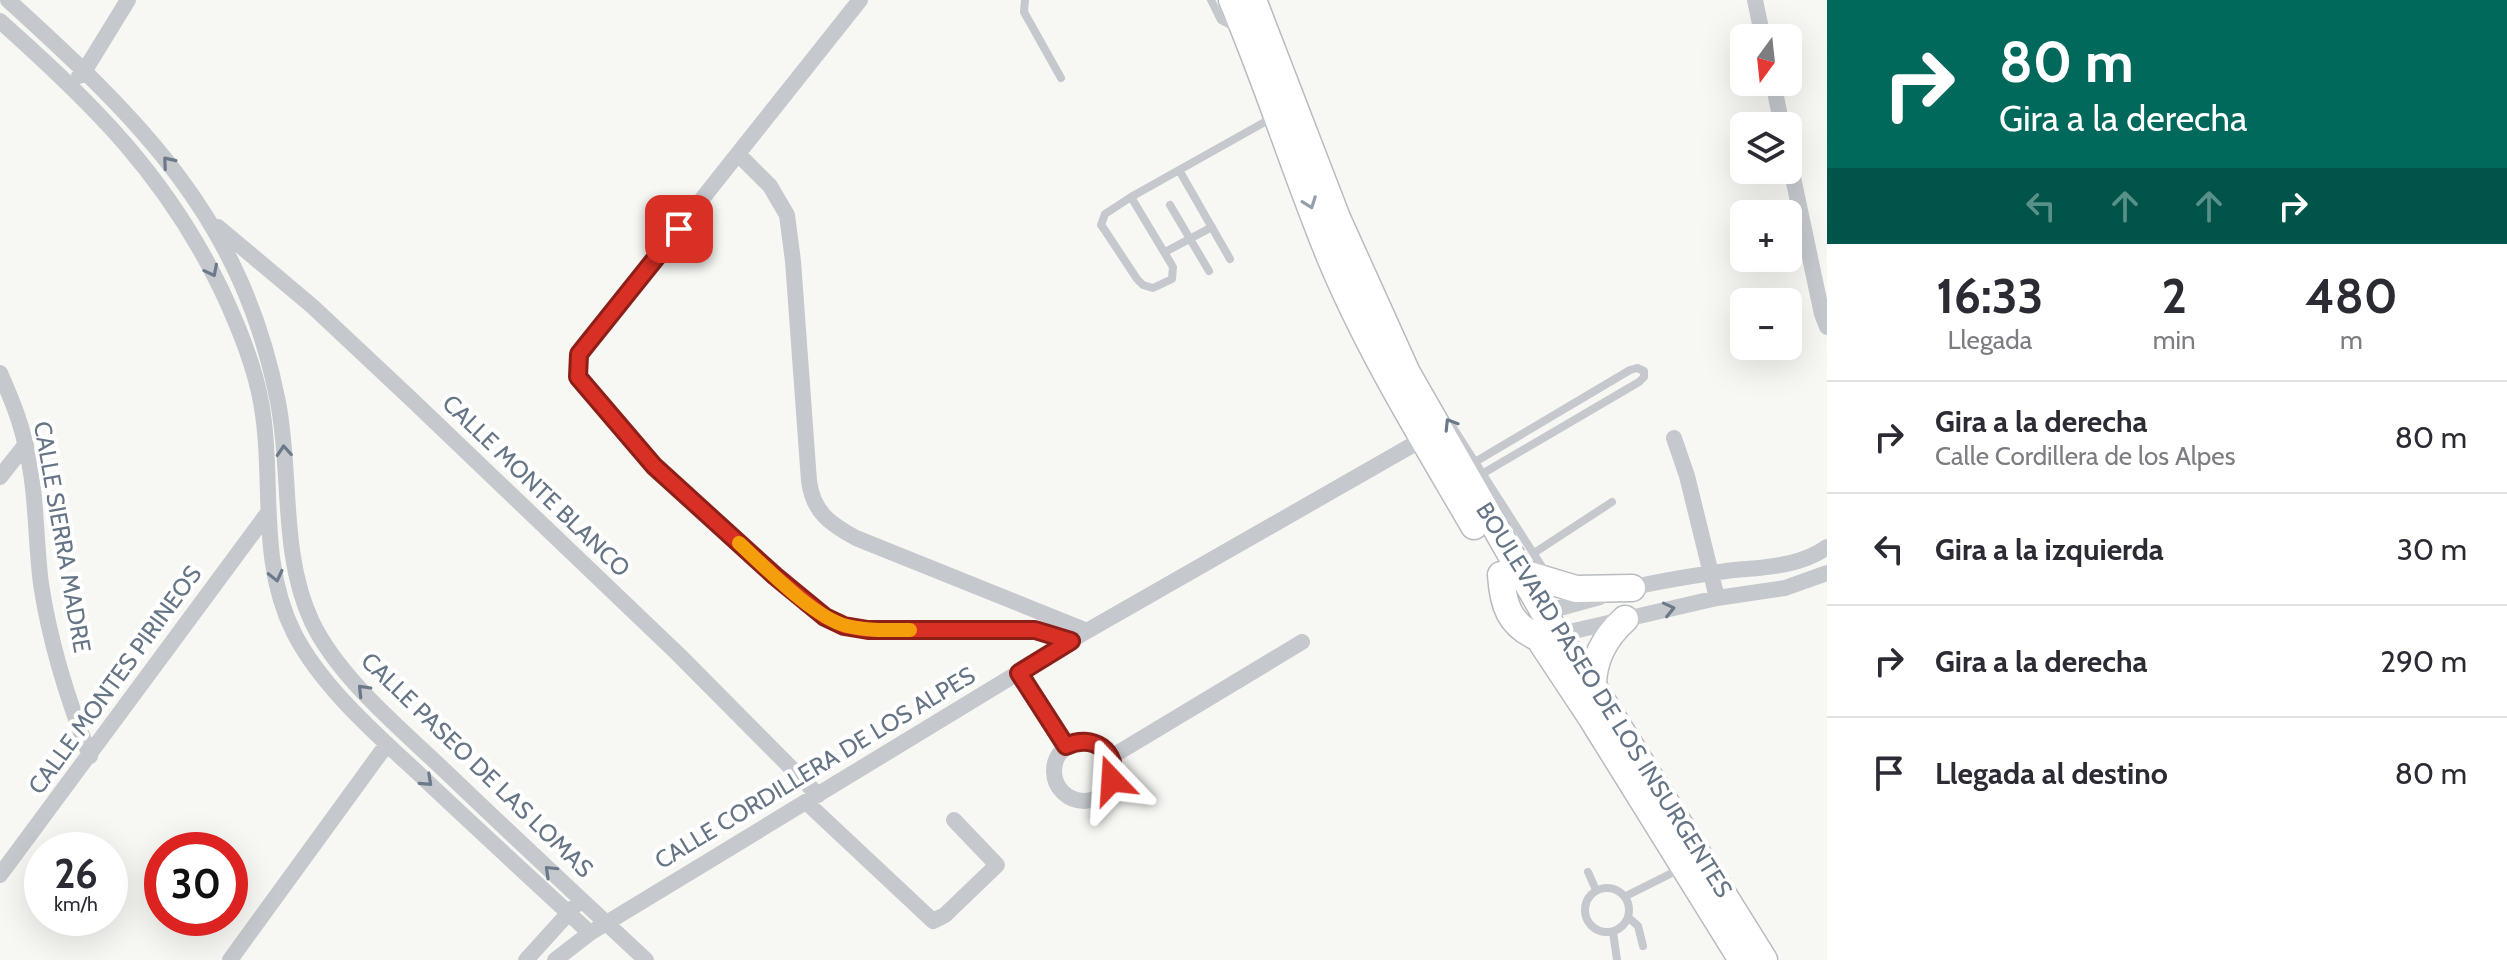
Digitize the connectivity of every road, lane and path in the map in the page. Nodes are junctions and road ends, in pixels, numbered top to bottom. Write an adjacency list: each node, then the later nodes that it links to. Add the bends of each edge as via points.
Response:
1 (8, 0): 12 (street, CALLE PASEO DE LAS LOMAS)
2 (128, 0): 12 (street)
3 (860, 0): 16 (street)
4 (1025, 0): 13 (lane, via 1024,12)
5 (1211, 0): 11 (lane, via 1221,20)
6 (1232, 0): 11 (main road, BOULEVARD PASEO DE LOS INSURGENTES)
7 (1253, 0): 42 (main road, BOULEVARD PASEO DE LOS INSURGENTES, via 1407,373)
8 (1755, 0): 10 (street)
9 (0, 21): 14 (street, CALLE PASEO DE LAS LOMAS)
10 (1760, 24)
11 (1246, 32): 15 (main road, BOULEVARD PASEO DE LOS INSURGENTES)
12 (85, 70): 14 (street); 22 (street, CALLE PASEO DE LAS LOMAS, one-way to 12, via 181,178)
13 (1061, 78)
14 (70, 84): 19 (street, CALLE PASEO DE LAS LOMAS)
15 (1278, 115): 17 (lane); 34 (main road, BOULEVARD PASEO DE LOS INSURGENTES, one-way to 34, via 1336,270)
16 (739, 155): 51 (street, via 770,186 787,215 809,481 818,511 831,524 870,544); 52 (street, via 579,354 578,377 654,466 825,617 868,630 1035,630)
17 (1179, 170): 20 (lane); 23 (lane)
18 (1794, 184): 28 (street)
19 (168, 195): 22 (street); 40 (street, CALLE PASEO DE LAS LOMAS, one-way to 40, via 238,325 253,373 261,404)
20 (1131, 197): 25 (lane); 25 (lane, via 1105,214 1101,225 1148,287 1172,279)
21 (1170, 205): 24 (lane)
22 (211, 222): 60 (street, CALLE MONTE BLANCO, via 312,306 678,654); 67 (street, CALLE PASEO DE LAS LOMAS, one-way to 22, via 345,671 312,622 292,543 284,443 270,368 244,290)
23 (1212, 227): 24 (lane); 26 (lane)
24 (1190, 239): 25 (lane); 27 (lane)
25 (1165, 252)
26 (1230, 259)
27 (1209, 271)
28 (1827, 327)
29 (1400, 333): 30 (lane)
30 (1412, 358)
31 (0, 373): 35 (street, CALLE SIERRA MADRE)
32 (1446, 417): 36 (lane, one-way to 32)
33 (1674, 438): 44 (street)
34 (1423, 439): 42 (main road, BOULEVARD PASEO DE LOS INSURGENTES); 51 (street, CALLE CORDILLERA DE LOS ALPES)
35 (26, 444): 38 (street); 58 (street, CALLE SIERRA MADRE, via 48,623)
36 (1475, 462): 37 (lane); 37 (lane, via 1630,370 1644,371 1639,382)
37 (1482, 474): 42 (lane)
38 (0, 477)
39 (1612, 502): 42 (lane)
40 (267, 514): 56 (street, CALLE PASEO DE LAS LOMAS, one-way to 56, via 274,570 295,636 323,676); 58 (street, CALLE MONTES PIRINEOS)
41 (1827, 547): 43 (street, via 1806,559)
42 (1519, 566): 46 (main road, via 1553,583); 50 (main road, BOULEVARD PASEO DE LOS INSURGENTES)
43 (1762, 567): 44 (street); 47 (street)
44 (1712, 573): 46 (street); 48 (street)
45 (1827, 573): 47 (street)
46 (1632, 588): 50 (street)
47 (1766, 591): 48 (street)
48 (1717, 598): 49 (street, one-way to 48)
49 (1625, 619): 50 (street); 55 (main road, via 1604,644)
50 (1542, 626): 55 (main road, BOULEVARD PASEO DE LOS INSURGENTES); 62 (main road, BOULEVARD PASEO DE LOS INSURGENTES)
51 (1087, 631): 52 (street, CALLE CORDILLERA DE LOS ALPES)
52 (1071, 641): 54 (street, CALLE CORDILLERA DE LOS ALPES)
53 (1302, 642): 59 (street)
54 (1019, 673): 57 (street); 60 (street, CALLE CORDILLERA DE LOS ALPES)
55 (1593, 686): 74 (main road, BOULEVARD PASEO DE LOS INSURGENTES)
56 (387, 744): 68 (street, CALLE PASEO DE LAS LOMAS, one-way to 68); 75 (street)
57 (1066, 746): 59 (street, via 1094,742); 59 (street, via 1055,760 1055,778 1074,799 1092,800 1107,790 1114,774)
58 (90, 756): 64 (street, CALLE MONTES PIRINEOS)
59 (1111, 757)
60 (812, 798): 61 (street, CALLE MONTE BLANCO, via 933,921 997,865); 70 (street, CALLE CORDILLERA DE LOS ALPES)
61 (954, 820)
62 (1685, 867): 66 (lane); 74 (main road, BOULEVARD PASEO DE LOS INSURGENTES)
63 (1588, 872): 65 (lane)
64 (0, 875)
65 (1596, 890): 66 (lane, via 1617,889); 71 (lane, via 1588,897 1586,919 1602,932)
66 (1626, 896): 69 (lane)
67 (581, 901): 68 (street, CALLE PASEO DE LAS LOMAS); 70 (street, CALLE PASEO DE LAS LOMAS)
68 (568, 912): 72 (street, CALLE PASEO DE LAS LOMAS); 76 (street, CALLE PASEO DE LAS LOMAS)
69 (1629, 918): 71 (lane); 73 (lane, via 1638,926)
70 (607, 924): 72 (street); 78 (street, CALLE PASEO DE LAS LOMAS)
71 (1613, 932): 79 (lane)
72 (590, 933): 77 (street)
73 (1643, 946)
74 (1746, 959)
75 (230, 960)
76 (526, 960)
77 (555, 960)
78 (646, 960)
79 (1617, 960)

